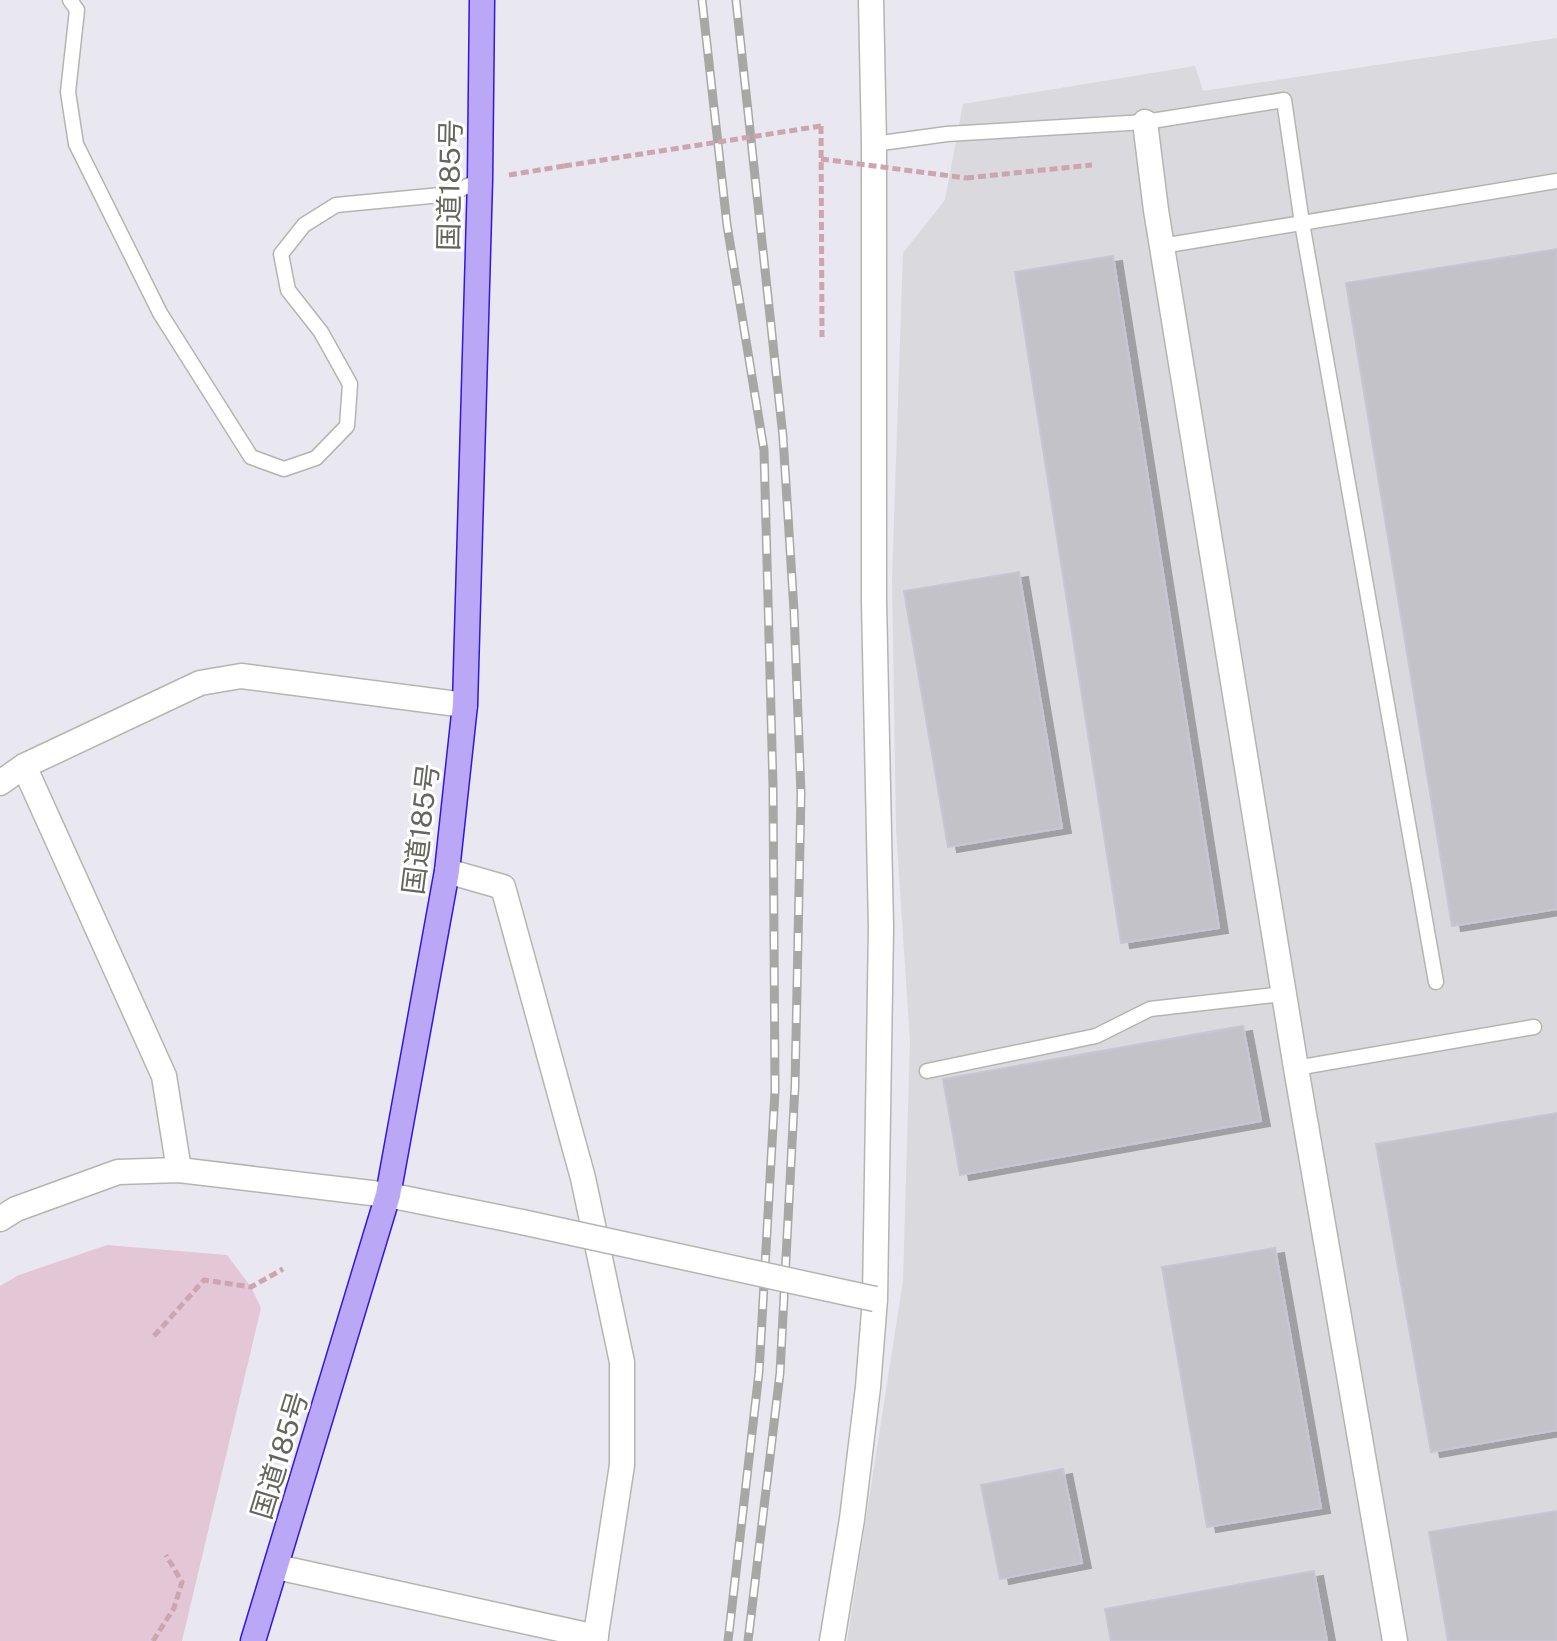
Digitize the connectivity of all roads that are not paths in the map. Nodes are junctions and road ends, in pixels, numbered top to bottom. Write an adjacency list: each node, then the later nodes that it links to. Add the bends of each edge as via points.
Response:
1 (70, 0): 6 (lane, via 77,10 68,92 76,144 160,313 251,457 284,469 316,458 347,426 350,384 321,332 288,290 281,254 304,225 336,205 451,194)
2 (482, 0): 6 (highway, 国道185号)
3 (871, 0): 5 (street)
4 (1145, 122): 5 (lane, via 947,134); 8 (lane, via 1284,100); 9 (street)
5 (874, 144): 22 (street, via 880,1017)
6 (480, 180): 10 (highway, 国道185号)
7 (1557, 181): 8 (lane)
8 (1302, 223): 9 (lane); 14 (lane)
9 (1162, 246): 15 (street)
10 (465, 705): 11 (street, via 241,676 200,683); 13 (highway, 国道185号)
11 (24, 766): 12 (street); 19 (street, via 164,1076)
12 (0, 783)
13 (447, 871): 20 (highway, 国道185号); 24 (street, via 503,887 583,1178 622,1362 622,1465)
14 (1436, 982)
15 (1283, 994): 17 (street); 18 (lane, via 1150,1009 1096,1036)
16 (1534, 1027): 17 (lane)
17 (1296, 1068): 27 (street)
18 (927, 1071)
19 (179, 1170): 20 (street); 21 (street, via 118,1172)
20 (388, 1195): 22 (street, bridge); 23 (highway, 国道185号)
21 (0, 1219)
22 (875, 1299): 26 (street, via 852,1519)
23 (277, 1567): 24 (street); 25 (highway, 国道185号)
24 (596, 1639)
25 (253, 1641)
26 (832, 1641)
27 (1395, 1641)

